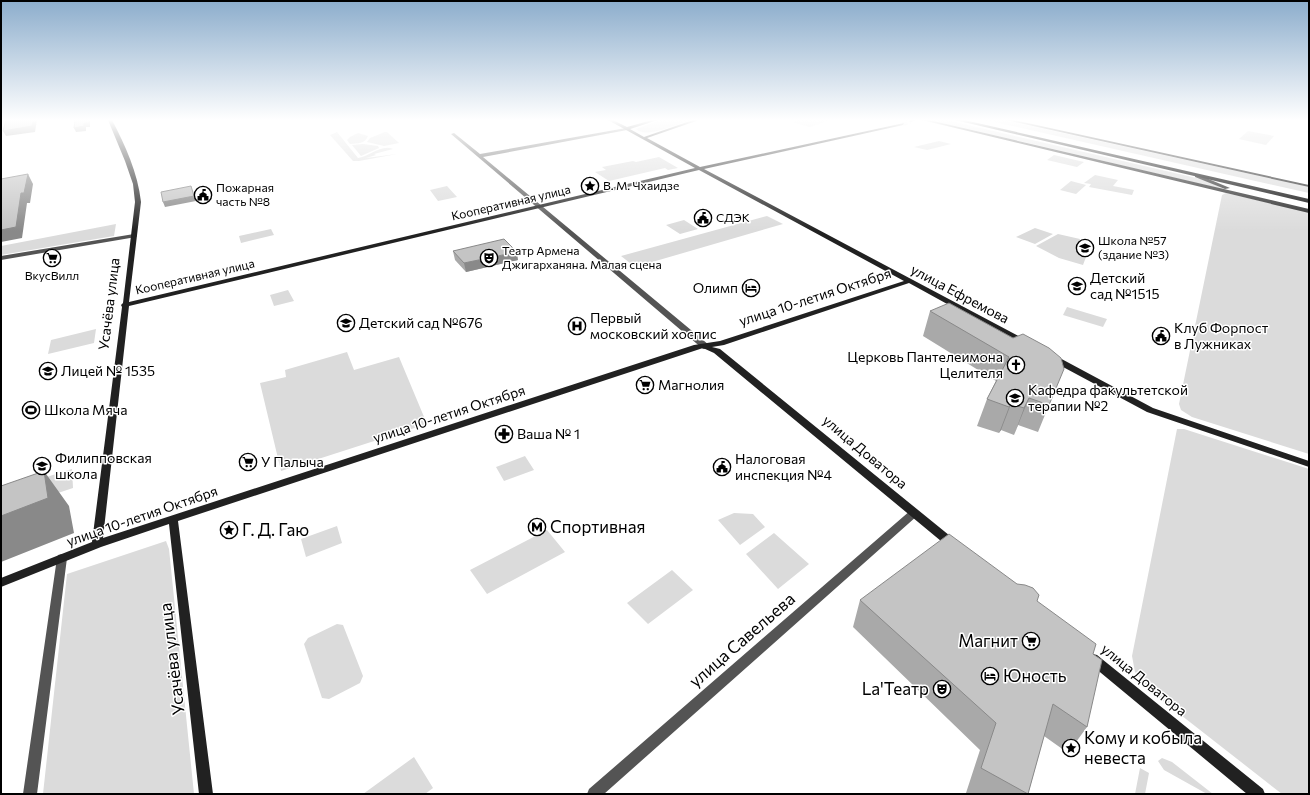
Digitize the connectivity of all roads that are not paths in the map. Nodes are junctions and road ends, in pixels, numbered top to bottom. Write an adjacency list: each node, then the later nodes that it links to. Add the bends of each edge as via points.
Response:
1 (125, 157): 17 (street, Усачёва улица, via 137,193)
2 (481, 157): 15 (street, улица Доватора)
3 (680, 157): 9 (street, улица Ефремова)
4 (750, 157): 9 (street, Кооперативная улица)
5 (1082, 157): 13 (street)
6 (1118, 157): 10 (main road)
7 (1141, 157): 12 (main road)
8 (1177, 157): 11 (street)
9 (700, 168): 15 (street, Кооперативная улица); 19 (street, улица Ефремова)
10 (1192, 174): 13 (street); 14 (main road)
11 (1309, 186)
12 (1309, 195)
13 (1251, 197): 16 (street)
14 (1309, 201)
15 (540, 207): 20 (street, Кооперативная улица); 22 (street, улица Доватора)
16 (1309, 211)
17 (134, 236): 18 (street); 20 (street, Усачёва улица)
18 (1, 258)
19 (909, 281): 21 (street, улица Ефремова); 22 (street, улица 10-летия Октября)
20 (124, 305): 27 (street, Усачёва улица)
21 (1029, 346)
22 (706, 347): 25 (street, улица Доватора, via 717,351); 26 (street, улица 10-летия Октября, via 697,347)
23 (1044, 354): 24 (street, via 1150,410)
24 (1309, 464)
25 (914, 513): 28 (street, улица Доватора); 34 (street, улица Савельева)
26 (173, 519): 27 (street, улица 10-летия Октября); 33 (street, Усачёва улица)
27 (97, 544): 29 (street, улица 10-летия Октября)
28 (962, 552)
29 (62, 558): 30 (street, улица 10-летия Октября); 32 (street)
30 (1, 583)
31 (1084, 652): 35 (street, улица Доватора)
32 (30, 794)
33 (206, 794)
34 (594, 794)
35 (1258, 794)

